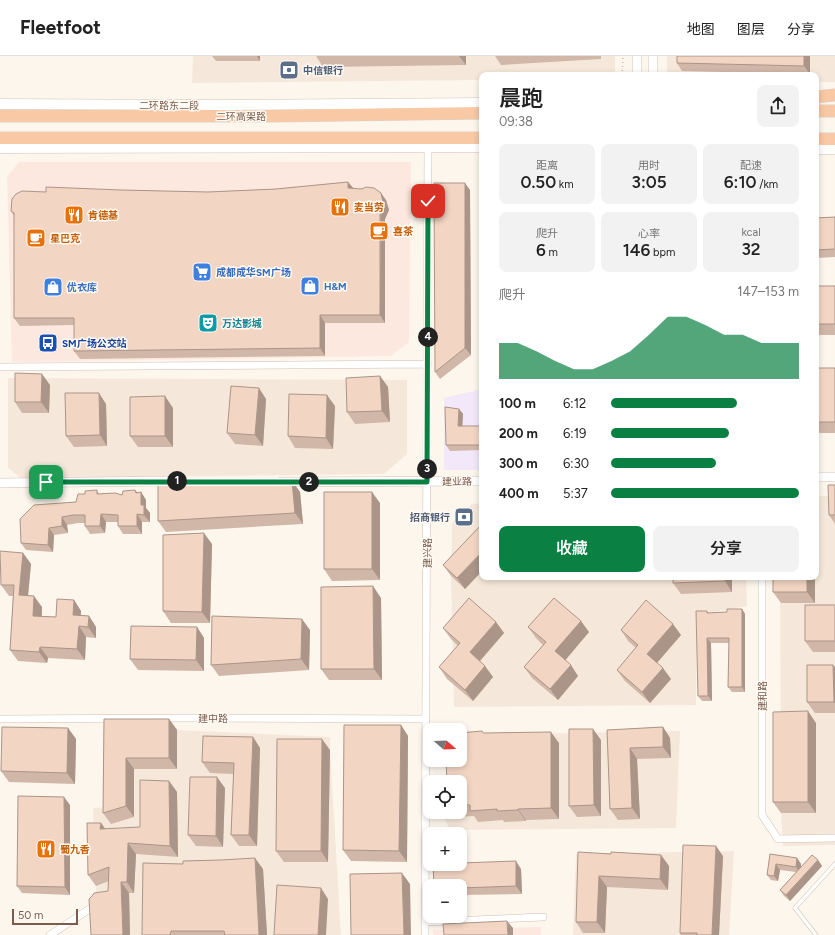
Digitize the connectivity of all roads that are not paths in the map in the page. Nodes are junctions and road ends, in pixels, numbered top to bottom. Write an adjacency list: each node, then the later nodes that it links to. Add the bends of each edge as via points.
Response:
1 (637, 56): 3 (street)
2 (653, 56): 4 (street)
3 (637, 72)
4 (653, 72)
5 (835, 95): 6 (highway)
6 (819, 98)
7 (819, 98): 8 (main road)
8 (835, 100)
9 (479, 103): 10 (main road, 二环路东二段)
10 (0, 104)
11 (819, 111): 12 (highway)
12 (835, 111)
13 (479, 113): 14 (highway, 二环高架路)
14 (0, 116)
15 (0, 138): 16 (highway)
16 (479, 138)
17 (819, 139): 18 (highway)
18 (835, 139)
19 (428, 147): 20 (main road); 21 (main road); 24 (street, 建兴路)
20 (479, 147)
21 (0, 148)
22 (819, 149): 23 (main road)
23 (835, 149)
24 (428, 364): 25 (street); 31 (street, 建兴路)
25 (0, 367)
26 (819, 477): 27 (street)
27 (835, 477)
28 (176, 481): 32 (street)
29 (479, 481): 31 (street, 建业路)
30 (270, 482): 31 (street, 建业路)
31 (427, 482): 35 (street, 建兴路)
32 (0, 483)
33 (762, 580): 36 (street, 建和路, via 762,815 778,839)
34 (0, 719): 35 (street, 建中路)
35 (426, 720): 38 (street, 建兴路)
36 (835, 838)
37 (835, 864): 45 (lane, via 796,908)
38 (425, 879)
39 (97, 904): 43 (street)
40 (543, 917): 41 (street)
41 (467, 920)
42 (425, 923): 44 (street, 建兴路)
43 (50, 935)
44 (425, 935)
45 (816, 935)

